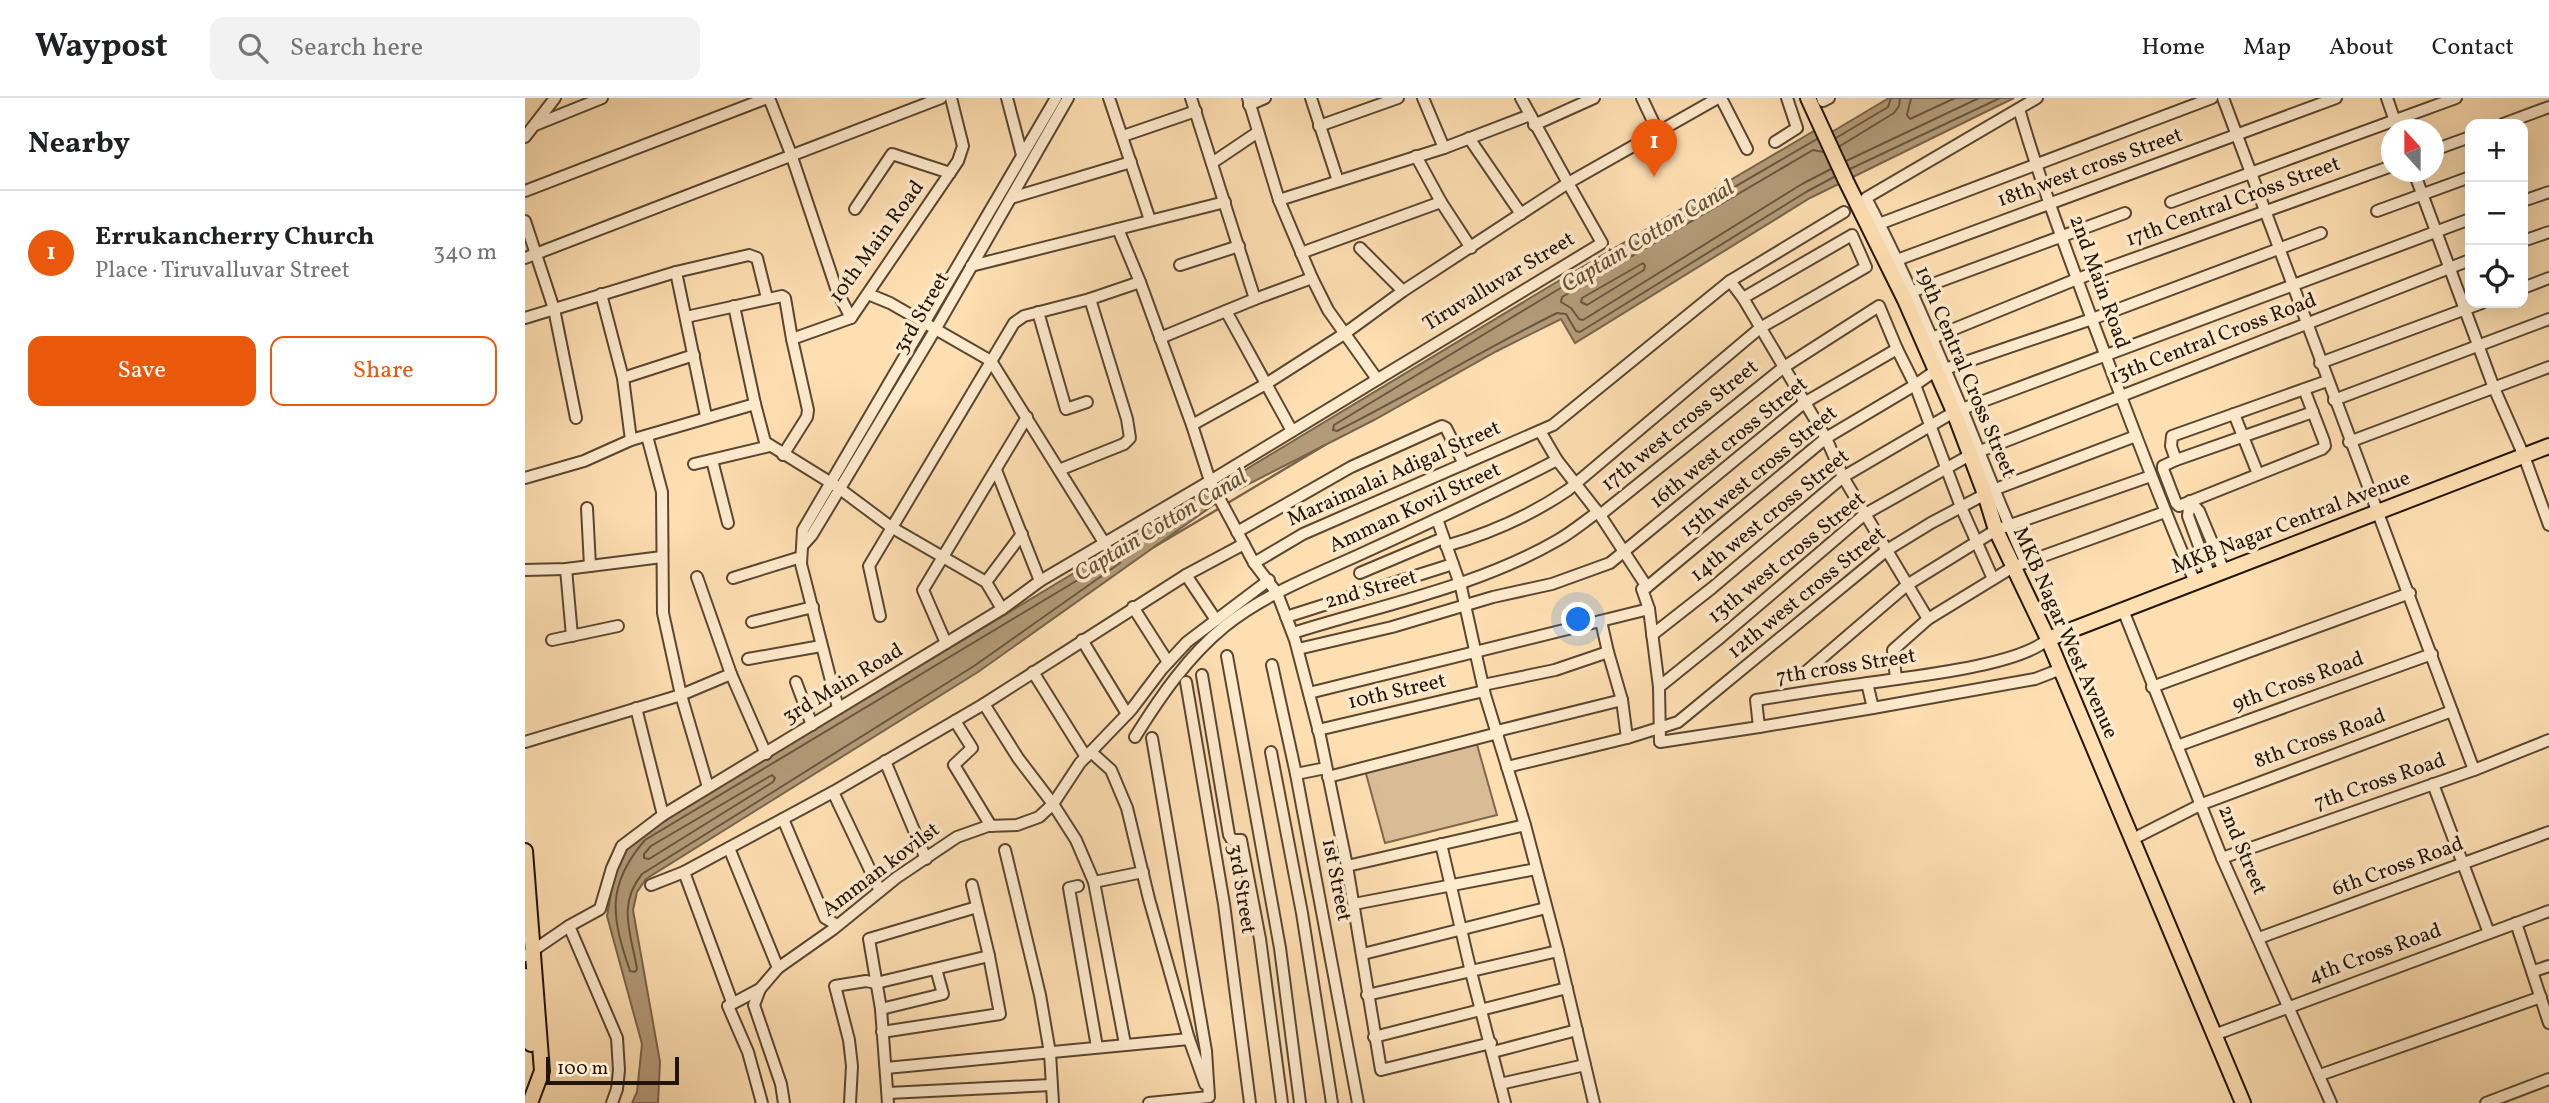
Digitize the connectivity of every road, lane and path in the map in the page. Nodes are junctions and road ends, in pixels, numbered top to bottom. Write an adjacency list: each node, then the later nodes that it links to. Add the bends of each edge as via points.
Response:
1 (555, 98): 38 (street)
2 (602, 98): 38 (street)
3 (768, 98): 52 (street); 65 (street)
4 (941, 98): 52 (street)
5 (951, 98): 59 (street, 10th Main Road, via 963,153)
6 (1007, 98): 53 (street)
7 (1056, 98): 53 (street, 3rd Street)
8 (1068, 98): 68 (street, 3rd Street)
9 (1109, 98): 44 (street)
10 (1192, 98): 33 (street)
11 (1265, 98): 30 (street)
12 (1311, 98): 39 (street)
13 (1398, 98): 39 (street)
14 (1423, 98): 50 (street)
15 (1521, 98): 37 (street)
16 (1594, 98): 29 (street)
17 (1642, 98): 42 (street)
18 (1720, 98): 42 (street); 51 (street)
19 (1787, 98): 48 (street, via 1797,128)
20 (1808, 98): 142 (main road, MKB Nagar West Avenue)
21 (1822, 98): 22 (street)
22 (1829, 98)
23 (2037, 98): 32 (street)
24 (2212, 98): 57 (street)
25 (2223, 98): 43 (street)
26 (2336, 98): 43 (street, 18th west cross Street)
27 (2387, 98): 34 (street)
28 (2456, 98): 35 (street)
29 (1579, 101): 37 (street)
30 (1249, 102): 41 (street)
31 (2549, 107): 36 (street)
32 (2019, 109): 57 (street, 2nd Main Road); 84 (street, 19th Central Cross Street, via 1866,198)
33 (1196, 111): 44 (street); 56 (street)
34 (2395, 119)
35 (2410, 119)
36 (2517, 119)
37 (1532, 120): 46 (street); 64 (street)
38 (535, 125): 45 (street)
39 (1319, 126): 62 (street)
40 (2381, 130): 60 (street)
41 (1258, 132): 56 (street); 70 (street)
42 (1658, 132): 64 (street)
43 (2236, 134): 60 (street); 74 (street, 18th west cross Street)
44 (1123, 135): 55 (street)
45 (525, 137)
46 (1469, 138): 50 (street); 80 (street)
47 (2465, 138): 49 (street)
48 (1775, 142)
49 (2444, 146)
50 (1444, 148): 54 (street)
51 (1747, 149)
52 (792, 154): 96 (street); 126 (street, via 837,291)
53 (1022, 155): 130 (street, 3rd Street)
54 (1416, 156): 62 (street); 72 (street)
55 (1132, 162): 68 (street); 81 (street)
56 (1212, 163): 71 (street)
57 (2035, 163): 74 (street, 2nd Main Road); 84 (street)
58 (2381, 170): 76 (street, 17th Central Cross Street)
59 (950, 173): 75 (street, via 892,155); 112 (street, 10th Main Road)
60 (2250, 173): 73 (street); 76 (street)
61 (2465, 179): 67 (street)
62 (1338, 181): 70 (street)
63 (2418, 182): 67 (street)
64 (1568, 183): 80 (street); 147 (street, Tiruvalluvar Street, via 1602,243)
65 (525, 191)
66 (2549, 191): 69 (street)
67 (2423, 195): 77 (street); 86 (street)
68 (1011, 198): 100 (street, 3rd Street)
69 (2528, 199)
70 (1279, 200): 95 (street)
71 (1225, 202): 81 (street); 91 (street)
72 (1441, 202): 92 (street); 95 (street)
73 (2171, 202)
74 (2050, 204): 89 (street, 2nd Main Road); 97 (street, 18th west cross Street)
75 (855, 209)
76 (2265, 211): 94 (street); 105 (street, 17th Central Cross Street)
77 (2377, 211)
78 (1844, 212): 106 (street, Maraimalai Adigal Street)
79 (2126, 213): 89 (street)
80 (1521, 214): 92 (street)
81 (1150, 220): 85 (street)
82 (525, 221): 96 (street)
83 (2465, 221): 86 (street, 14th west cross Street)
84 (1879, 224): 97 (street, 19th Central Cross Street)
85 (1118, 229): 100 (street); 107 (street)
86 (2436, 232): 101 (street); 108 (street, 14th west cross Street)
87 (2549, 232): 90 (street)
88 (2321, 233): 94 (street, 15th west cross Street)
89 (2062, 237): 105 (street, 2nd Main Road); 111 (street)
90 (2528, 239)
91 (1239, 246): 99 (street); 117 (street)
92 (1471, 247): 110 (street)
93 (1360, 248): 110 (street)
94 (2279, 250): 108 (street); 127 (street, 15th west cross Street)
95 (1301, 253): 103 (street)
96 (530, 256): 120 (street)
97 (1896, 260): 111 (street, 19th Central Cross Street)
98 (2465, 262): 101 (street, 13th Central Cross Road)
99 (1180, 265)
100 (971, 266): 132 (street, 3rd Street)
101 (2449, 267): 121 (street); 129 (street, 13th Central Cross Road)
102 (676, 272): 113 (street); 114 (street, via 752,255 757,258); 124 (street)
103 (1312, 278): 117 (street); 133 (street)
104 (2549, 278): 109 (street)
105 (2077, 279): 127 (street, 2nd Main Road); 135 (street, 17th Central Cross Street)
106 (1730, 281): 115 (street); 167 (street, Maraimalai Adigal Street)
107 (1140, 282): 116 (street); 134 (street)
108 (2292, 285): 129 (street); 140 (street, 14th west cross Street)
109 (2528, 286)
110 (1403, 291): 133 (street)
111 (1911, 292): 135 (street, 19th Central Cross Street)
112 (868, 294): 126 (street, 10th Main Road); 130 (street)
113 (601, 295): 120 (street); 146 (street)
114 (767, 298): 118 (street); 136 (street, via 785,298)
115 (1743, 298): 131 (street); 131 (street, via 1852,235 1866,267)
116 (1090, 299): 123 (street); 186 (street, via 1130,438)
117 (1255, 299): 122 (street)
118 (734, 306): 124 (street); 157 (street)
119 (2468, 308): 121 (street)
120 (554, 309): 125 (street); 163 (street)
121 (2465, 309): 137 (street); 143 (street)
122 (1226, 311): 134 (street); 149 (street)
123 (1038, 312): 141 (street, via 1014,323); 155 (street, via 1066,409)
124 (686, 317): 139 (street)
125 (525, 318)
126 (851, 318): 136 (street, 10th Main Road)
127 (2092, 319): 140 (street, 2nd Main Road); 142 (street, 15th west cross Street)
128 (2549, 319): 137 (street)
129 (2306, 322): 143 (street); 153 (street, 13th Central Cross Road)
130 (925, 323): 132 (street); 192 (street, 3rd Street)
131 (1760, 328): 144 (street); 191 (street)
132 (935, 330): 141 (street); 194 (street, 3rd Street)
133 (1344, 334): 147 (street); 149 (street)
134 (1160, 338): 164 (street)
135 (1931, 338): 142 (street, 19th Central Cross Street)
136 (792, 339): 177 (street, via 808,410)
137 (2479, 346): 151 (street); 154 (street)
138 (1897, 349): 144 (street, 17th west cross Street, via 1879,306); 150 (street); 156 (street, 16th west cross Street)
139 (694, 355): 146 (street); 161 (street)
140 (2106, 356): 153 (street, 2nd Main Road); 158 (street, 14th west cross Street)
141 (992, 361): 162 (street); 206 (street)
142 (1937, 363): 150 (street, 15th west cross Street); 158 (main road, MKB Nagar West Avenue)
143 (2320, 363): 148 (street)
144 (1784, 367): 156 (street); 201 (street, 17th west cross Street)
145 (2549, 367): 151 (street)
146 (623, 379): 172 (street)
147 (1377, 379): 166 (street, Tiruvalluvar Street)
148 (2327, 381): 152 (street); 154 (street)
149 (1266, 384): 164 (street); 166 (street)
150 (1915, 385): 165 (street); 171 (street, 15th west cross Street)
151 (2494, 388): 173 (street); 179 (street)
152 (2304, 389): 159 (street); 160 (street)
153 (2121, 395): 169 (street, 2nd Main Road); 176 (street, 13th Central Cross Road)
154 (2334, 400): 173 (street)
155 (1087, 402)
156 (1804, 403): 171 (street); 216 (street, 16th west cross Street)
157 (755, 404): 161 (street); 174 (street, via 763,438)
158 (1958, 411): 165 (street, 14th west cross Street); 176 (main road, MKB Nagar West Avenue)
159 (2313, 412): 170 (street); 187 (street, via 2325,446)
160 (2234, 414): 170 (street); 181 (street, via 2172,436)
161 (706, 416): 168 (street)
162 (1027, 417): 185 (street); 186 (street)
163 (576, 418)
164 (1192, 425): 193 (street)
165 (1929, 426): 184 (street); 189 (street, 14th west cross Street)
166 (1292, 431): 193 (street, Tiruvalluvar Street)
167 (1541, 431): 178 (street); 183 (street, Maraimalai Adigal Street)
168 (647, 436): 172 (street); 217 (street, via 662,492)
169 (2136, 436): 188 (street, 2nd Main Road); 195 (street, 12th west cross Street)
170 (2243, 437): 181 (street); 187 (street)
171 (1826, 438): 189 (street); 238 (street, 15th west cross Street)
172 (631, 440): 190 (street, via 583,461)
173 (2349, 442): 199 (street)
174 (770, 446): 177 (street); 180 (street)
175 (2549, 446): 179 (main road, MKB Nagar Central Avenue)
176 (1974, 454): 184 (street, 13th Central Cross Road); 195 (main road, MKB Nagar West Avenue)
177 (783, 455): 192 (street)
178 (1554, 455): 191 (street); 203 (street, Amman Kovil Street)
179 (2523, 456): 199 (main road, MKB Nagar Central Avenue); 205 (street)
180 (712, 460): 182 (street); 204 (street)
181 (2176, 460): 196 (street, via 2163,469 2176,503)
182 (694, 464)
183 (1464, 464): 208 (street, via 1442,426 1351,467); 220 (street, Maraimalai Adigal Street, via 1303,534)
184 (1946, 468): 197 (street); 202 (street, 13th west cross Street)
185 (996, 470): 209 (street); 219 (street)
186 (1059, 470): 213 (street)
187 (2257, 474): 196 (street)
188 (2151, 476): 200 (street, 2nd Main Road); 207 (street)
189 (1843, 477): 202 (street); 255 (street, 14th west cross Street)
190 (525, 478)
191 (1576, 481): 201 (street); 210 (street, via 1515,522)
192 (829, 482): 194 (street); 212 (street, 3rd Street, via 803,530)
193 (1212, 484): 208 (street); 213 (street, 3rd Main Road)
194 (840, 489): 206 (street); 212 (street, 3rd Street)
195 (1989, 492): 197 (street, 12th west cross Street); 207 (main road, MKB Nagar West Avenue)
196 (2190, 502): 227 (street, via 2199,512)
197 (1961, 507): 211 (street); 215 (street, 12th west cross Street)
198 (587, 508): 223 (street)
199 (2377, 511): 227 (main road, MKB Nagar Central Avenue); 240 (street)
200 (2165, 512): 222 (street); 236 (street, 2nd Main Road)
201 (1599, 514): 216 (street); 235 (street, 17th west cross Street, via 1535,552)
202 (1865, 514): 215 (street); 279 (street, 13th west cross Street)
203 (1437, 519): 210 (street); 239 (street, Amman Kovil Street)
204 (728, 523)
205 (2549, 525)
206 (891, 527): 219 (street); 247 (street, via 868,569)
207 (2002, 528): 211 (street); 222 (main road, MKB Nagar West Avenue)
208 (1237, 532): 214 (street)
209 (1022, 534): 233 (street); 234 (street)
210 (1445, 542): 221 (street); 226 (street)
211 (1976, 543): 231 (street); 237 (street)
212 (803, 544): 218 (street, 3rd Street)
213 (1105, 544): 233 (street, 3rd Main Road)
214 (1244, 544): 220 (street); 228 (street)
215 (1887, 550): 237 (street); 294 (street, 12th west cross Street, via 1678,722)
216 (1625, 551): 238 (street); 241 (street, 16th west cross Street, via 1585,574)
217 (662, 557): 223 (street); 283 (street, via 663,613)
218 (801, 557): 230 (street); 242 (street, 3rd Street)
219 (943, 558): 234 (street); 260 (street, via 923,590)
220 (1254, 563): 232 (street)
221 (1453, 564): 235 (street); 248 (street)
222 (2019, 565): 231 (street); 257 (main road, MKB Nagar West Avenue)
223 (590, 566): 224 (street)
224 (566, 569): 225 (street); 256 (street)
225 (525, 570)
226 (1360, 573)
227 (2217, 574): 236 (main road, MKB Nagar Central Avenue)
228 (1186, 575): 243 (street); 250 (street)
229 (697, 577): 272 (street)
230 (733, 578)
231 (1993, 579): 249 (street)
232 (1269, 580): 239 (street); 250 (street, Amman kovilst)
233 (1040, 581): 244 (street, 3rd Main Road)
234 (986, 582): 244 (street)
235 (1459, 582): 241 (street); 254 (street, 2nd Street)
236 (2195, 582): 246 (main road, MKB Nagar Central Avenue)
237 (1907, 585): 249 (street); 274 (street)
238 (1647, 587): 245 (street, via 1642,589)
239 (1277, 593): 248 (street); 297 (street, Amman Kovil Street, via 1225,626 1201,649)
240 (2410, 593): 265 (street); 280 (street)
241 (1464, 605): 262 (street); 263 (street)
242 (813, 607): 252 (street); 261 (street, 3rd Street)
243 (1133, 607): 259 (street); 268 (street)
244 (1002, 609): 260 (street, 3rd Main Road)
245 (1649, 609): 251 (street); 255 (street)
246 (2123, 610): 257 (main road, MKB Nagar Central Avenue); 280 (street, 2nd Street)
247 (880, 616)
248 (1286, 617): 254 (street)
249 (1928, 619): 275 (street, via 1893,650)
250 (1216, 620): 268 (street, Amman kovilst)
251 (1601, 621): 263 (street); 264 (street)
252 (752, 622)
253 (618, 626): 256 (street)
254 (1293, 634): 262 (street)
255 (1652, 635): 279 (street)
256 (572, 636): 258 (street)
257 (2048, 639): 270 (main road, MKB Nagar West Avenue); 275 (street, 7th cross Street, via 2011,658)
258 (552, 640)
259 (1082, 640): 271 (street); 290 (street)
260 (946, 643): 287 (street, 3rd Main Road)
261 (821, 646): 267 (street); 287 (street, 3rd Street)
262 (1298, 649): 282 (street)
263 (1475, 652): 281 (street); 282 (street)
264 (1608, 652): 281 (street, 10th Street); 284 (street)
265 (2432, 654): 289 (street); 302 (street, 9th Cross Road)
266 (1227, 656): 396 (street, via 1280,948)
267 (748, 659)
268 (1168, 662): 290 (street, Amman kovilst)
269 (1272, 665): 310 (street, 1st Street)
270 (2061, 669): 288 (street, via 2035,679); 321 (main road, MKB Nagar West Avenue)
271 (1033, 672): 285 (street); 305 (street)
272 (731, 674): 283 (street); 304 (street)
273 (1202, 675): 395 (street, via 1229,835 1241,840 1251,886)
274 (1802, 675)
275 (1896, 679): 278 (street, 7th cross Street)
276 (796, 682): 292 (street)
277 (1186, 682): 394 (street, 3rd Street, via 1224,904)
278 (1867, 683): 288 (street); 293 (street, 7th cross Street, via 1756,700)
279 (1659, 687): 294 (street)
280 (2152, 687): 302 (street, 2nd Street)
281 (1484, 688): 295 (street, 10th Street); 296 (street)
282 (1309, 692): 295 (street)
283 (681, 695): 286 (street); 312 (street)
284 (1622, 700): 296 (street); 299 (street)
285 (984, 704): 291 (street); 314 (street)
286 (636, 708): 301 (street); 316 (street)
287 (838, 708): 292 (street, 3rd Main Road)
288 (1873, 708): 293 (street)
289 (2452, 711): 308 (street); 315 (street, 8th Cross Road)
290 (1127, 714): 305 (street, Amman kovilst)
291 (955, 720): 306 (street); 319 (street, via 972,748 954,765)
292 (812, 725): 304 (street, 3rd Main Road)
293 (1759, 727): 294 (street, via 1674,742 1660,742)
294 (1658, 728): 299 (street, 12th west cross Street)
295 (1318, 730): 309 (street)
296 (1498, 733): 307 (street); 309 (street)
297 (1135, 737)
298 (1152, 738): 386 (street, via 1206,1051)
299 (1627, 738): 307 (street, 12th west cross Street)
300 (2549, 740): 308 (street, 7th Cross Road)
301 (525, 742)
302 (2177, 746): 315 (street, 2nd Street)
303 (1271, 752): 397 (street)
304 (766, 754): 312 (street, 3rd Main Road)
305 (1088, 754): 314 (street, Amman kovilst); 332 (street, via 1111,770 1127,808)
306 (885, 761): 313 (street); 327 (street)
307 (1507, 767): 318 (street)
308 (2474, 770): 311 (street, 7th Cross Road)
309 (1327, 772): 310 (street); 329 (street)
310 (1296, 774): 398 (street, 1st Street)
311 (2433, 784): 326 (street, 7th Cross Road); 328 (street)
312 (708, 788): 316 (street, 3rd Main Road)
313 (833, 792): 317 (street); 339 (street)
314 (1053, 804): 319 (street, Amman kovilst, via 1032,821); 333 (street)
315 (2202, 804): 321 (street, 8th Cross Road); 326 (street, 2nd Street)
316 (663, 815): 346 (street, 3rd Main Road, via 622,846 600,909)
317 (783, 819): 323 (street); 345 (street, via 825,918)
318 (1525, 825): 322 (street); 330 (street)
319 (991, 826): 327 (street, Amman kovilst, via 957,837)
320 (2549, 832): 328 (street, 6th Cross Road)
321 (2131, 840): 372 (main road, MKB Nagar West Avenue)
322 (1441, 844): 329 (street); 337 (street)
323 (729, 848): 331 (street); 355 (street)
324 (1005, 850): 378 (street, via 1040,995)
325 (525, 851): 334 (main road)
326 (2222, 858): 349 (street, 2nd Street)
327 (926, 859): 339 (street, Amman kovilst)
328 (2463, 864): 348 (street); 349 (street, 6th Cross Road)
329 (1347, 866): 340 (street)
330 (1536, 869): 337 (street); 342 (street)
331 (684, 872): 335 (street); 365 (street)
332 (1143, 872): 333 (street); 374 (street)
333 (1094, 881): 375 (street)
334 (527, 884): 351 (main road)
335 (651, 885)
336 (972, 885): 341 (street)
337 (1451, 885): 340 (street); 347 (street)
338 (1078, 886): 376 (street, via 1069,888)
339 (880, 891): 345 (street, Amman kovilst)
340 (1353, 904): 352 (street)
341 (977, 907): 353 (street); 360 (street, via 869,939)
342 (1546, 908): 347 (street); 350 (street)
343 (2549, 911): 344 (street, 4th Cross Road)
344 (2517, 923): 348 (street, 4th Cross Road); 357 (street)
345 (837, 925): 355 (street, Amman kovilst)
346 (569, 926): 351 (street, 3rd Main Road); 388 (street, via 617,1038 619,1070)
347 (1461, 929): 352 (street); 358 (street)
348 (2489, 933): 366 (street, 4th Cross Road)
349 (2259, 939): 366 (street, 2nd Street)
350 (1558, 951): 358 (street); 361 (street)
351 (529, 953): 359 (main road)
352 (1363, 954): 363 (street)
353 (989, 956): 356 (street); 371 (street, via 1000,1014)
354 (2549, 966): 357 (street)
355 (778, 968): 362 (street, Amman kovilst)
356 (936, 969): 360 (street); 367 (street, via 943,994)
357 (2534, 971): 364 (street)
358 (1471, 972): 363 (street); 368 (street)
359 (529, 983): 387 (main road, via 532,1069 537,1080)
360 (876, 983): 367 (street); 391 (street, via 835,986 849,1040)
361 (1567, 988): 368 (street); 370 (street)
362 (760, 989): 365 (street); 390 (street, via 754,1005)
363 (1367, 995): 373 (street)
364 (2541, 997): 369 (street); 381 (street)
365 (732, 1002): 389 (street, via 728,1006 748,1052)
366 (2288, 1006): 372 (street, 4th Cross Road); 381 (street, 2nd Street)
367 (881, 1009): 371 (street)
368 (1482, 1009): 373 (street); 377 (street)
369 (2549, 1023)
370 (1577, 1030): 377 (street); 379 (street)
371 (882, 1032): 380 (street)
372 (2214, 1035): 401 (main road, MKB Nagar West Avenue)
373 (1374, 1037): 377 (street, via 1381,1070)
374 (1189, 1039): 375 (street); 386 (street)
375 (1125, 1044): 376 (street)
376 (1097, 1047): 378 (street)
377 (1492, 1047): 383 (street)
378 (1048, 1051): 380 (street); 384 (street)
379 (1585, 1065): 383 (street); 400 (street)
380 (886, 1068): 385 (street)
381 (2320, 1075): 402 (street, 2nd Street)
382 (2549, 1079): 403 (street)
383 (1500, 1084): 399 (street)
384 (1051, 1085): 385 (street); 392 (street)
385 (888, 1098)
386 (1210, 1100): 393 (street)
387 (527, 1103)
388 (613, 1103)
389 (762, 1103)
390 (784, 1103)
391 (850, 1103)
392 (1053, 1103)
393 (1149, 1103)
394 (1250, 1103)
395 (1282, 1103)
396 (1300, 1103)
397 (1332, 1103)
398 (1357, 1103)
399 (1505, 1103)
400 (1594, 1103)
401 (2243, 1103)
402 (2332, 1103)
403 (2486, 1103)

